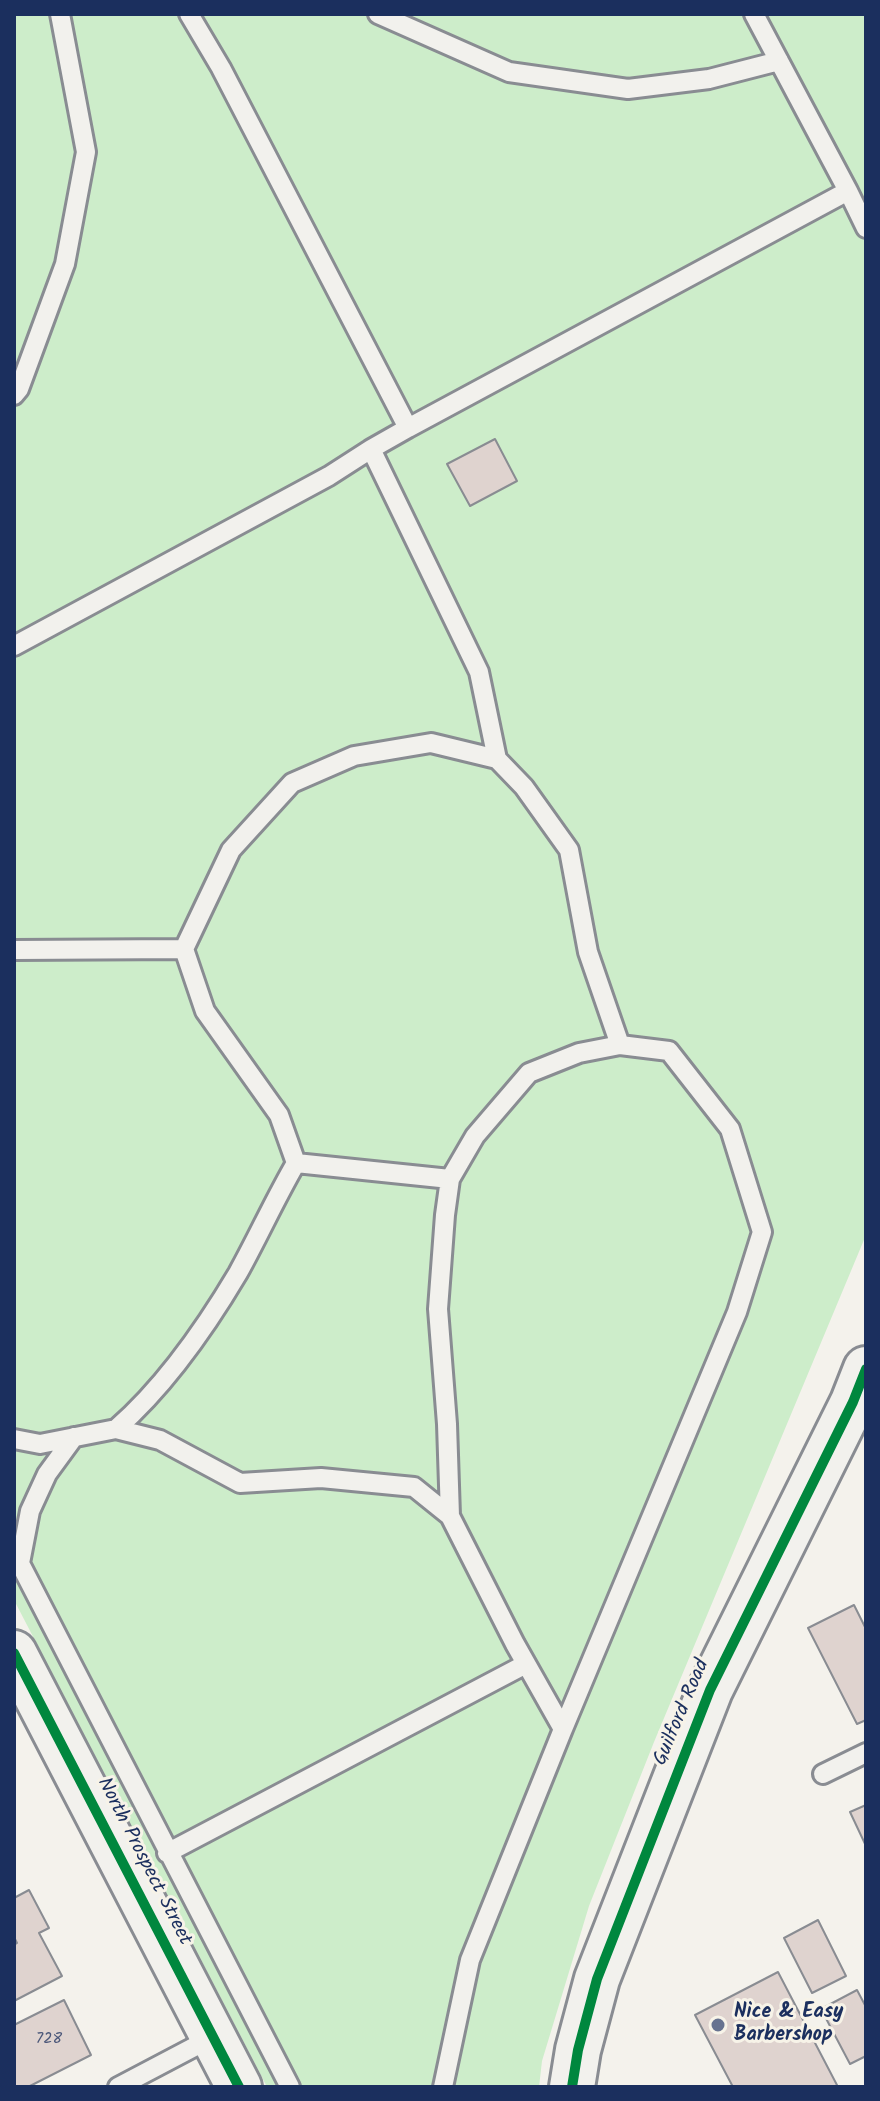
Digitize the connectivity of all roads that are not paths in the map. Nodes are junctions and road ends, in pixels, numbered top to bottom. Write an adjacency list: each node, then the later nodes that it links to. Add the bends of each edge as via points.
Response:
1 (60, 14): 8 (lane, via 86,152 65,264)
2 (189, 14): 9 (lane)
3 (378, 14): 5 (lane, via 509,72 628,89 709,79)
4 (754, 14): 5 (lane)
5 (779, 61): 6 (lane)
6 (848, 191): 7 (lane); 9 (lane)
7 (866, 228)
8 (14, 395)
9 (408, 428): 10 (lane)
10 (371, 449): 11 (lane); 12 (lane, via 479,672)
11 (14, 646)
12 (497, 759): 13 (lane, via 431,743 354,756 292,783 231,850); 15 (lane, via 569,850 588,952)
13 (184, 949): 14 (lane); 16 (lane, via 205,1011 279,1115)
14 (14, 950)
15 (620, 1045): 17 (lane, via 579,1053 529,1073 475,1136); 26 (lane, via 669,1051 730,1129 762,1232 737,1312)
16 (296, 1163): 17 (lane); 19 (lane, via 237,1273 197,1333 144,1404)
17 (450, 1179): 22 (lane, via 438,1309)
18 (866, 1369): 35 (street, Guilford Road, via 710,1690 597,1979)
19 (116, 1429): 20 (lane); 22 (lane, via 160,1440 240,1483 321,1478 414,1487)
20 (74, 1437): 21 (lane, via 40,1444); 23 (lane, via 47,1474)
21 (14, 1439)
22 (450, 1516): 25 (lane)
23 (17, 1558): 29 (lane)
24 (14, 1653): 30 (street, North Prospect Street)
25 (526, 1664): 26 (lane); 29 (lane)
26 (563, 1729): 34 (lane, via 470,1960)
27 (866, 1753): 28 (lane)
28 (823, 1774)
29 (167, 1853): 33 (lane)
30 (213, 2037): 31 (lane); 32 (street, North Prospect Street)
31 (118, 2087)
32 (239, 2087)
33 (290, 2087)
34 (443, 2087)
35 (572, 2087)

